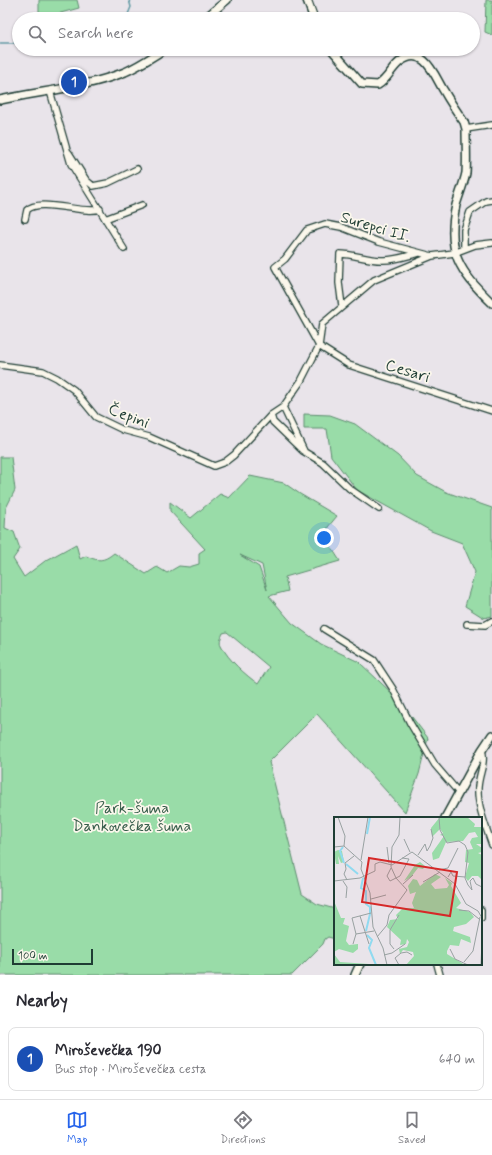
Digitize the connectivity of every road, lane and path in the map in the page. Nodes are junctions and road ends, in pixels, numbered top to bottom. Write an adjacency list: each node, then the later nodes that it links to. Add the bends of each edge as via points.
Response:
1 (227, 0): 3 (street)
2 (307, 0): 4 (street)
3 (212, 12)
4 (311, 12)
5 (153, 56): 9 (street, via 126,71 103,79)
6 (337, 56): 7 (street, via 362,84 372,86 384,82 401,61)
7 (414, 56)
8 (414, 56): 12 (street, via 421,58 435,73)
9 (50, 91): 10 (street); 13 (street)
10 (0, 100)
11 (492, 125): 12 (street)
12 (466, 129): 24 (street, via 466,174 455,212 452,243)
13 (69, 154): 14 (street, via 93,186 108,183); 17 (street, via 71,164)
14 (137, 169)
15 (492, 200): 22 (street, via 470,212 464,230)
16 (142, 205): 19 (street)
17 (100, 209): 18 (street, via 94,211 70,207 32,207 27,210); 19 (street)
18 (25, 218)
19 (106, 219): 21 (street)
20 (492, 243): 22 (street)
21 (124, 249)
22 (464, 249): 24 (street)
23 (419, 253): 25 (street, Surepci II.); 27 (street, via 382,260 340,254 339,283); 28 (street, Surepci II., via 379,242 341,227 325,224 307,230 289,254 275,267)
24 (454, 253): 25 (street); 26 (street, via 469,278)
25 (432, 256): 27 (street, via 374,280)
26 (492, 303)
27 (342, 306): 28 (street, via 322,324)
28 (319, 346): 30 (street, via 301,381); 31 (street, Cesari, via 349,365)
29 (0, 365): 32 (street, Čepini, via 43,371 74,390 96,417 214,466 234,455)
30 (283, 407): 32 (street); 33 (street)
31 (492, 411)
32 (271, 415): 33 (street, via 284,434)
33 (305, 453): 34 (street, via 323,463 350,489)
34 (379, 509)
35 (492, 621): 36 (street, via 485,625)
36 (467, 624)
37 (324, 629): 40 (street, via 374,660 435,765)
38 (492, 735): 39 (street)
39 (482, 750): 40 (street); 42 (street, via 484,761 478,788 482,816)
40 (459, 793): 41 (street)
41 (446, 817)
42 (492, 845)
43 (360, 965): 45 (street)
44 (437, 965): 46 (street)
45 (355, 975)
46 (440, 975)

